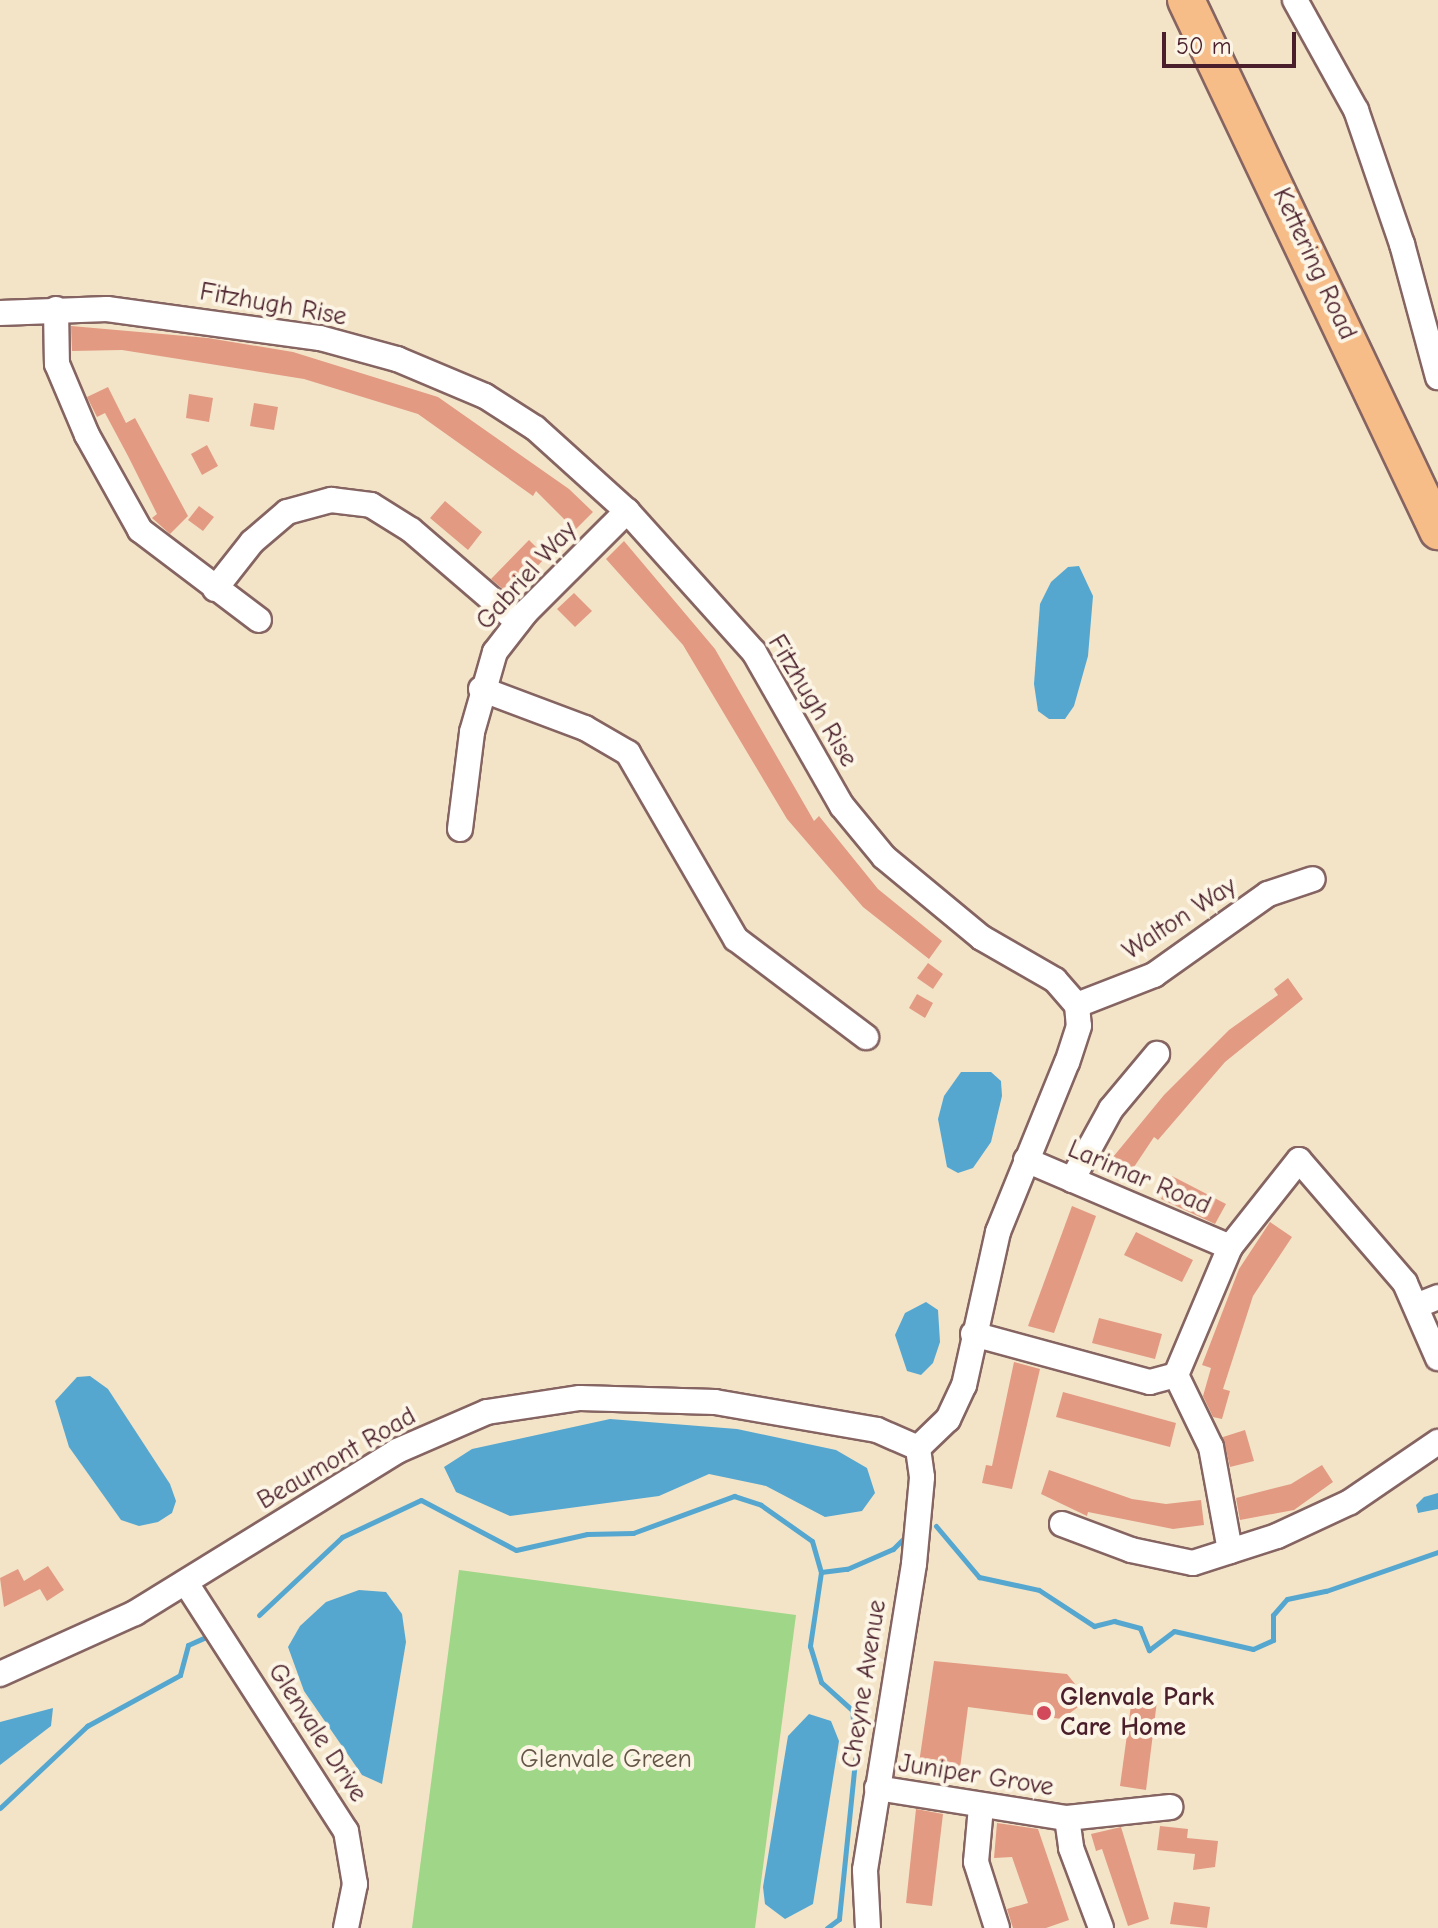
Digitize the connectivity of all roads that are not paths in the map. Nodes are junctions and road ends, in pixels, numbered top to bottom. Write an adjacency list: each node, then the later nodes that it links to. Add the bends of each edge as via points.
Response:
1 (1186, 0): 7 (highway, Kettering Road)
2 (1295, 0): 5 (street, via 1356,110 1402,244)
3 (56, 309): 4 (street, Fitzhugh Rise); 6 (street, Fitzhugh Rise, via 231,323 320,338 397,359 485,396 535,428); 8 (street, via 57,364 87,435 140,530)
4 (0, 313)
5 (1438, 377)
6 (627, 511): 10 (street, Gabriel Way); 14 (street, Fitzhugh Rise, via 754,652 842,806 884,857 982,938 1055,980)
7 (1438, 531)
8 (215, 589): 9 (street); 10 (street, via 252,542 287,512 331,500 371,505 411,530)
9 (259, 620)
10 (518, 622): 11 (street, Gabriel Way, via 495,652)
11 (481, 689): 12 (street, Gabriel Way); 15 (street, via 585,728 628,753 736,939)
12 (460, 829)
13 (1313, 879): 14 (street, Walton Way, via 1268,894 1154,975)
14 (1077, 1005): 17 (street, via 1079,1026)
15 (866, 1037)
16 (1157, 1054): 18 (street, via 1111,1109)
17 (1026, 1160): 18 (street, Larimar Road); 21 (street, via 998,1232)
18 (1072, 1180): 19 (street, Larimar Road)
19 (1230, 1247): 20 (street, via 1299,1160); 23 (street)
20 (1427, 1302): 22 (street)
21 (973, 1334): 23 (street, via 1150,1382); 25 (street, via 964,1385 948,1419)
22 (1438, 1358)
23 (1176, 1375): 27 (street, via 1211,1447)
24 (1438, 1442): 27 (street, via 1350,1502)
25 (918, 1448): 28 (street, Beaumont Road, via 877,1430 715,1402 580,1398 487,1412 397,1451); 30 (street, Cheyne Avenue, via 922,1477 917,1533)
26 (1062, 1524): 27 (street, via 1131,1550 1193,1563)
27 (1230, 1551)
28 (186, 1583): 29 (street, Beaumont Road, via 135,1613); 34 (street, Glenvale Drive, via 346,1831 355,1884)
29 (0, 1674)
30 (877, 1788): 31 (street, Juniper Grove); 35 (street, Cheyne Avenue, via 865,1870)
31 (981, 1807): 33 (street, Juniper Grove); 36 (street, via 976,1862)
32 (1170, 1807): 33 (street, Juniper Grove)
33 (1067, 1818): 37 (street, Juniper Grove, via 1071,1848)
34 (346, 1928)
35 (868, 1928)
36 (997, 1928)
37 (1101, 1928)

